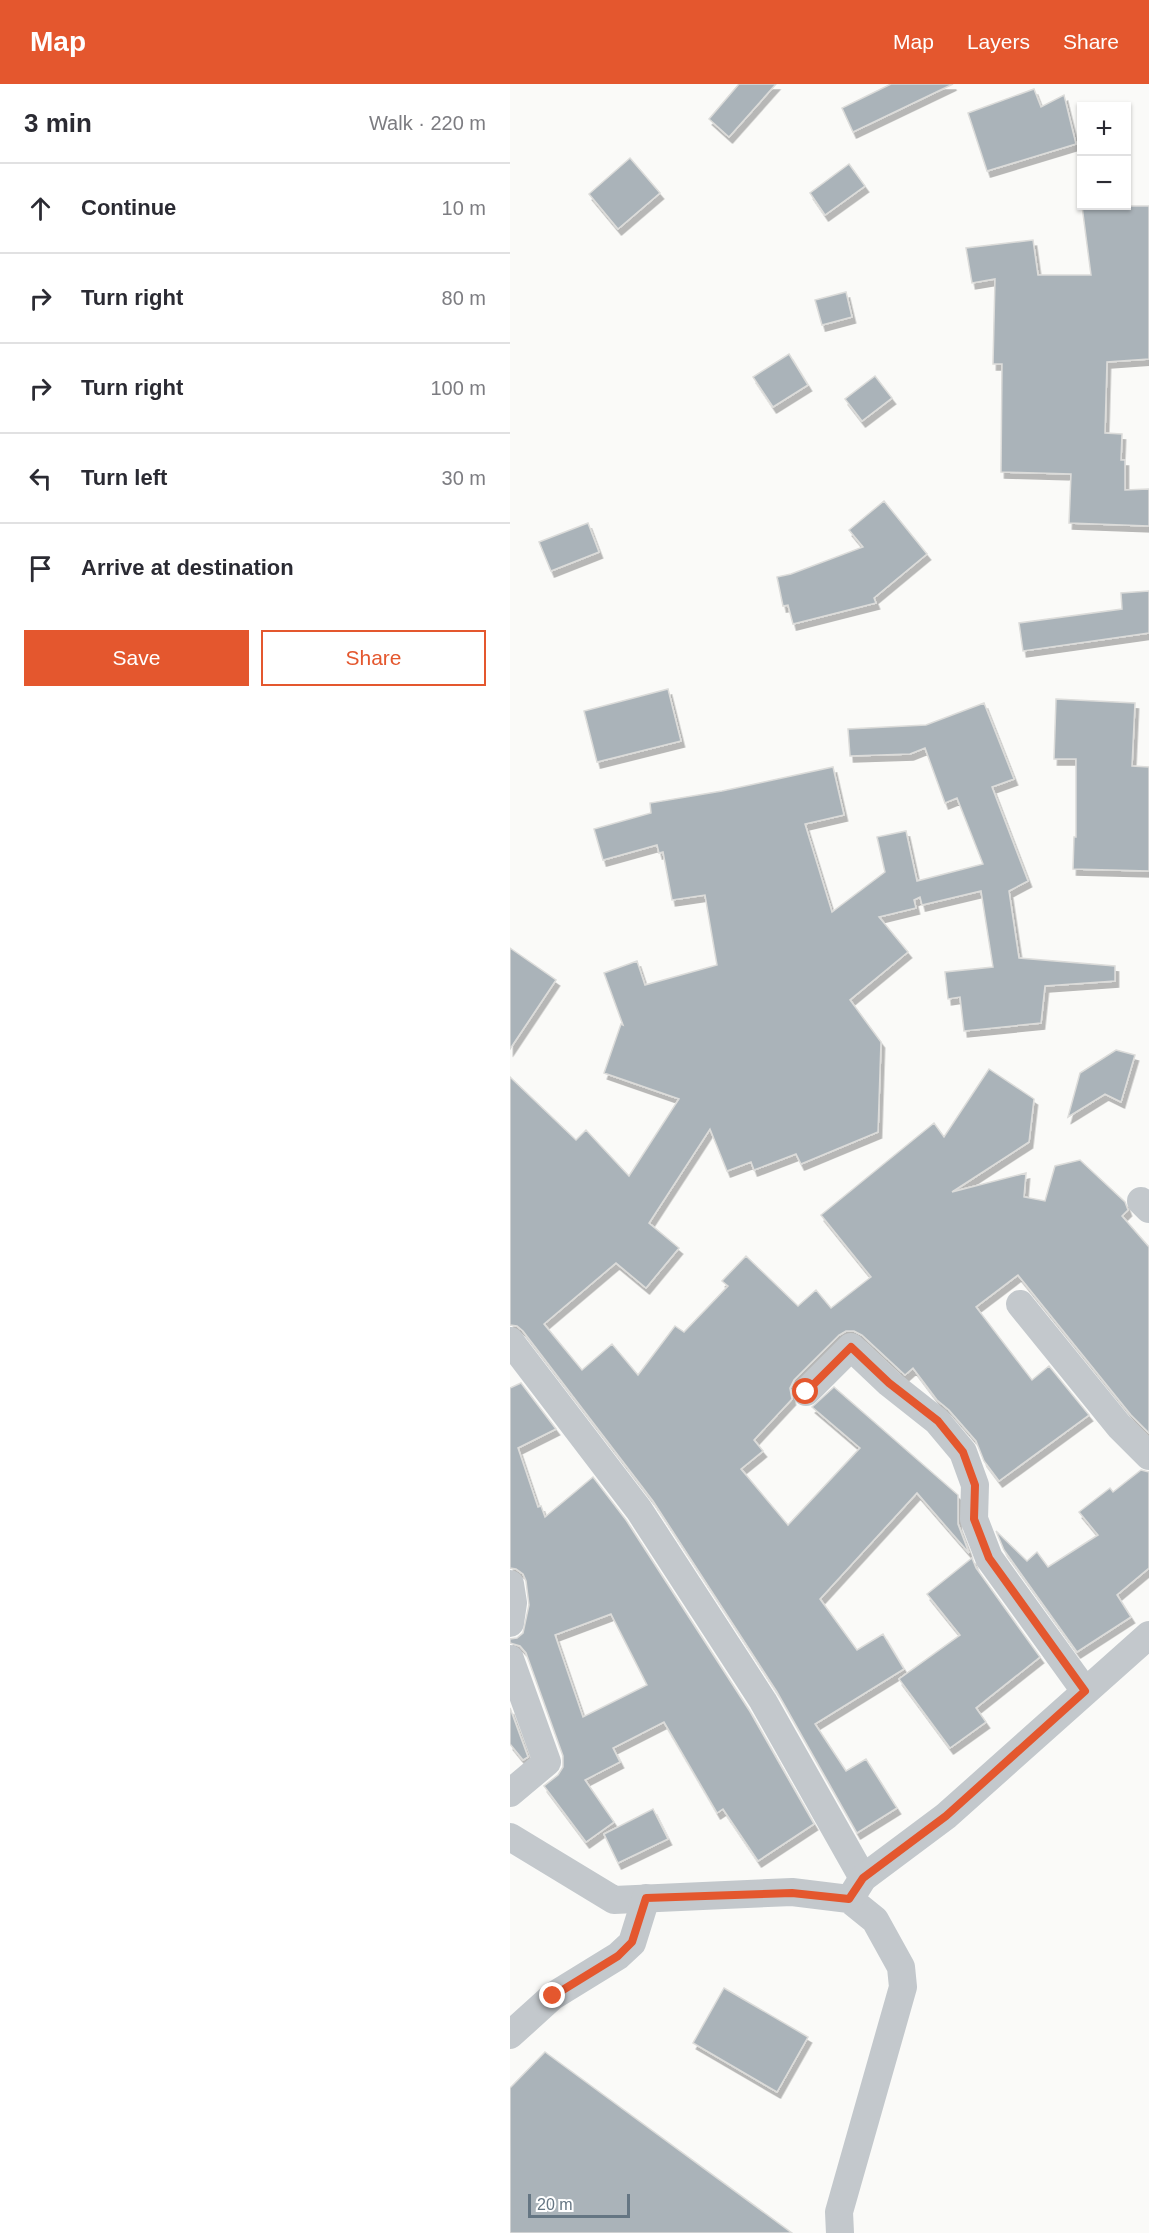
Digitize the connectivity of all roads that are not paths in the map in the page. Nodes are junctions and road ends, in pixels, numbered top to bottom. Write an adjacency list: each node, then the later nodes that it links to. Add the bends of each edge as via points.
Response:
1 (1020, 1304): 4 (street, via 1119,1426)
2 (510, 1341): 12 (street, via 639,1510 763,1701)
3 (806, 1392): 9 (street, via 851,1347 938,1421 963,1452 975,1485 974,1519 989,1558)
4 (1149, 1456)
5 (510, 1584): 6 (street)
6 (510, 1623)
7 (1149, 1635): 9 (street)
8 (510, 1659): 10 (street, via 547,1762)
9 (1085, 1691): 12 (street, via 946,1816)
10 (510, 1793)
11 (510, 1837): 13 (street, via 614,1900)
12 (856, 1889): 13 (street); 15 (street, via 901,1967 903,1987 839,2212)
13 (646, 1898): 14 (street, via 632,1942 618,1956 553,1996)
14 (510, 2035)
15 (840, 2233)

